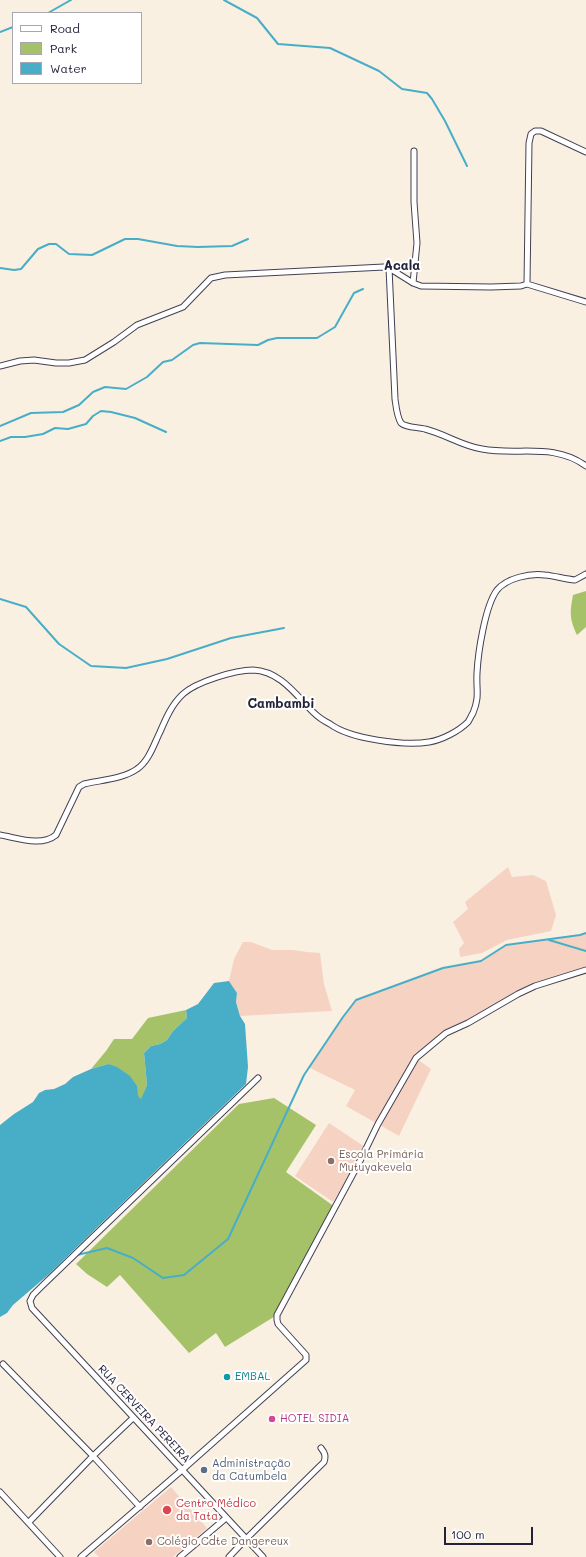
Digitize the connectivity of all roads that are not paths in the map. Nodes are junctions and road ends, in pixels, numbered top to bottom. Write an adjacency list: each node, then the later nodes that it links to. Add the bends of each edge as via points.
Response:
1 (414, 151): 4 (street, via 417,243)
2 (586, 152): 5 (street, via 541,131 531,134)
3 (389, 268): 4 (street); 7 (street, via 225,275 211,278 182,308 137,325 85,360 56,363 34,360); 8 (street, via 395,399 402,424 484,450 553,452 568,456)
4 (413, 283): 5 (street, via 422,286 477,287)
5 (527, 284): 6 (street)
6 (586, 302)
7 (0, 366)
8 (586, 466)
9 (586, 574): 10 (street, via 575,580 544,574 530,575 517,578 498,589 490,604 478,659 477,702 469,721 445,737 430,742 413,743 358,737 340,731 315,714 282,680 273,675 255,670 233,672 194,686 183,694 170,711 149,755 137,769 80,787 51,840 28,840)
10 (0, 835)
11 (586, 970): 17 (street, via 518,994 446,1033 416,1058 378,1124 277,1315 278,1324 306,1355 306,1360)
12 (258, 1078): 14 (street, RUA CERVEIRA PEREIRA, via 37,1291 30,1301 32,1308)
13 (3, 1364): 16 (street)
14 (133, 1418): 16 (street); 17 (street, RUA CERVEIRA PEREIRA)
15 (321, 1448): 22 (street, via 325,1453 324,1462)
16 (93, 1456): 19 (street); 21 (street)
17 (182, 1470): 19 (street); 20 (street, RUA CERVEIRA PEREIRA)
18 (0, 1492): 21 (street)
19 (140, 1506): 23 (street)
20 (226, 1518): 22 (street, RUA CERVEIRA PEREIRA); 24 (street)
21 (29, 1522): 25 (street)
22 (246, 1538): 27 (street); 28 (street, RUA CERVEIRA PEREIRA)
23 (88, 1555): 26 (street)
24 (183, 1556)
25 (60, 1557)
26 (81, 1557)
27 (229, 1557)
28 (263, 1557)

